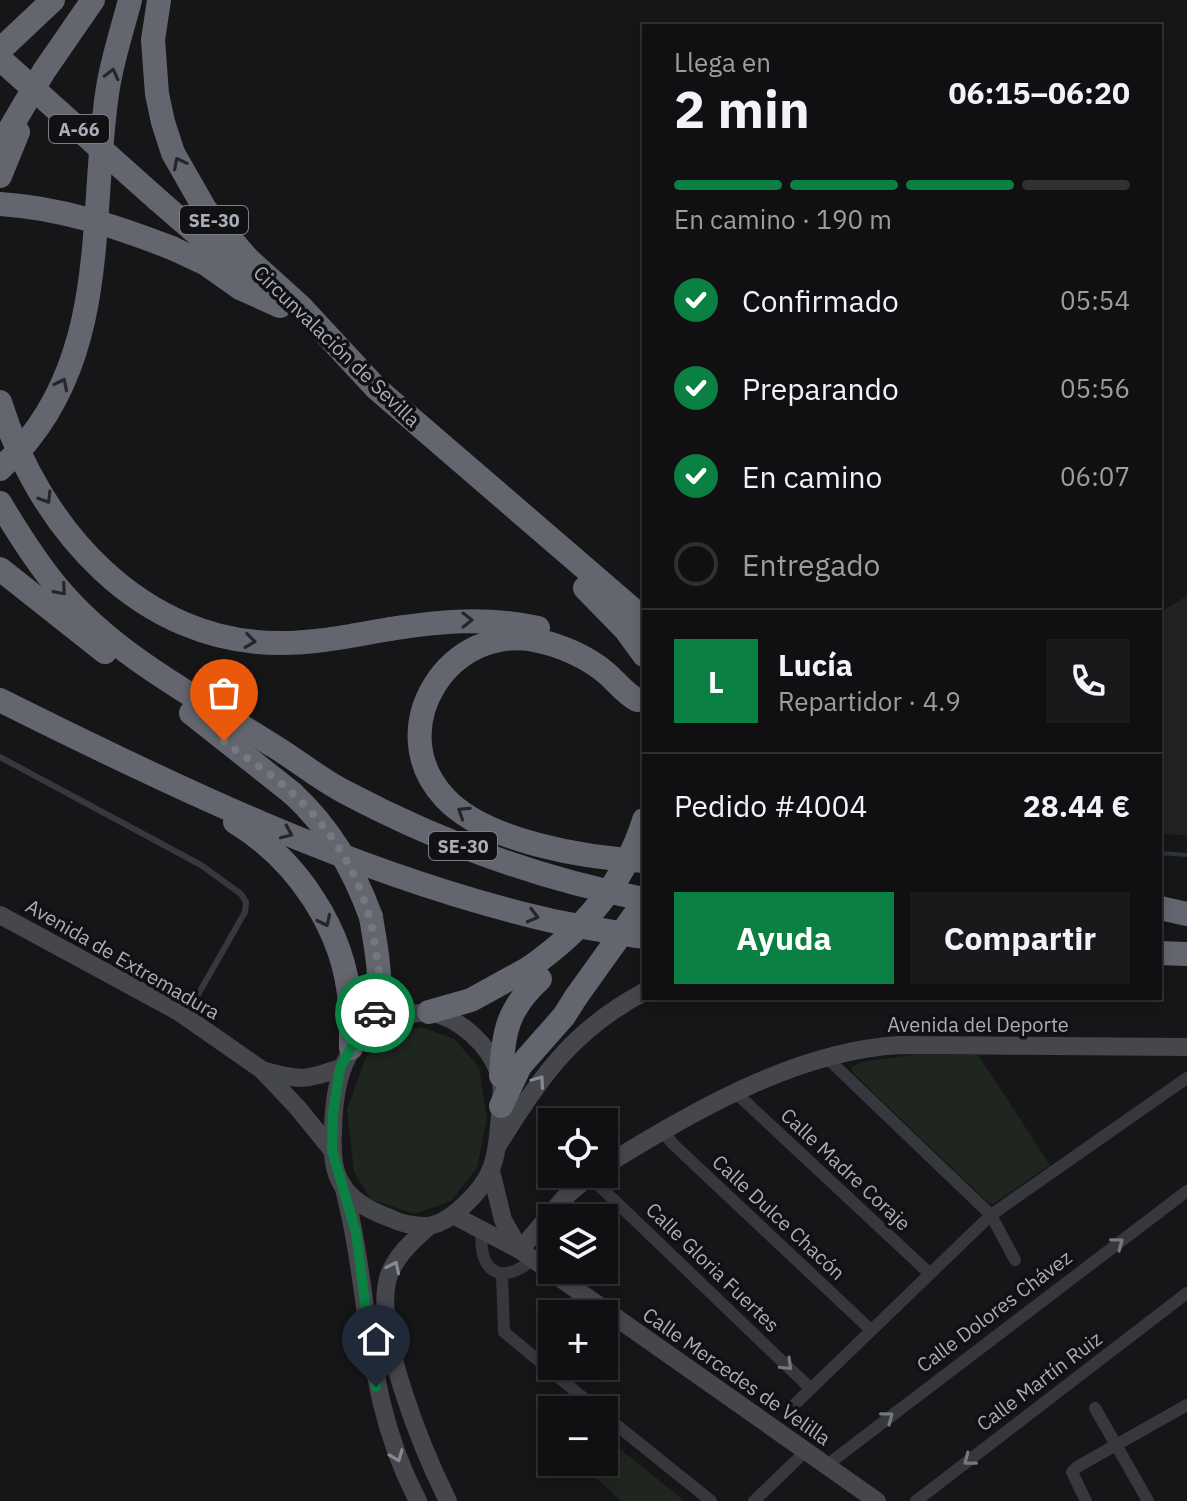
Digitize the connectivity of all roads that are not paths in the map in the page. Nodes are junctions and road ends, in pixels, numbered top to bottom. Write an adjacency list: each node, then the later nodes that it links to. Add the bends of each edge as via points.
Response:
1 (53, 0): 5 (highway)
2 (93, 0): 7 (highway)
3 (130, 0): 14 (highway, one-way to 3, via 50,409 82,330 92,281 107,93)
4 (159, 0): 12 (highway, Circunvalación de Sevilla / SE-30, one-way to 4, via 226,235 187,179 173,153 157,94 153,40)
5 (0, 50)
6 (0, 59): 11 (highway, A-66, bridge)
7 (44, 71): 8 (highway); 9 (highway)
8 (0, 146)
9 (0, 176)
10 (0, 204): 11 (highway, bridge, via 92,219 172,248)
11 (280, 306): 12 (highway, A-66)
12 (377, 389): 16 (highway, Circunvalación de Sevilla / SE-30)
13 (0, 402): 21 (highway, one-way to 21, bridge, via 23,458 69,533 119,587 176,622 232,638 282,643 447,620 520,624 600,654 630,684)
14 (0, 469)
15 (0, 503): 25 (highway, SE-30, one-way to 25, via 59,589 106,634)
16 (523, 517): 18 (highway, Circunvalación de Sevilla / SE-30); 19 (highway, via 545,553 598,600)
17 (0, 569): 22 (highway)
18 (642, 617)
19 (642, 652)
20 (0, 700): 23 (highway)
21 (640, 709): 27 (highway, one-way to 21, via 555,850 469,816 439,791 425,764 420,737 428,695 445,670 471,649 503,639 535,640 569,651 602,670)
22 (191, 713): 25 (highway, via 264,756); 42 (highway, bridge, via 292,793 331,835 355,876 371,917 380,977 378,1005)
23 (88, 744): 34 (highway, one-way to 34, via 314,845 441,891 538,918); 42 (highway, one-way to 42, via 246,829 297,875 323,915 339,955)
24 (0, 757): 40 (lane, via 177,851 241,894 245,912)
25 (341, 790): 29 (highway, SE-30, via 500,861)
26 (642, 825): 37 (highway, bridge, via 626,866 601,904)
27 (642, 859)
28 (642, 863): 37 (highway, via 601,926)
29 (642, 901)
30 (642, 904): 48 (highway, bridge, via 564,1016 520,1066)
31 (1162, 908): 32 (highway)
32 (1187, 914)
33 (0, 915): 40 (main road, Avenida de Extremadura)
34 (642, 937)
35 (1162, 953): 36 (highway)
36 (1187, 954)
37 (535, 974): 39 (highway); 45 (highway, via 512,1011)
38 (642, 993): 50 (main road, one-way to 38, via 566,1048 606,1014)
39 (429, 1012): 42 (main road, via 388,1019); 45 (main road, via 460,1024)
40 (186, 1017): 44 (main road, Avenida de Extremadura)
41 (1187, 1047): 43 (main road, Avenida del Deporte, via 900,1045)
42 (353, 1049): 44 (main road, via 309,1079); 51 (main road, via 333,1113)
43 (827, 1058): 47 (main road, Avenida del Deporte); 59 (street)
44 (262, 1070): 51 (main road)
45 (501, 1076): 48 (main road)
46 (1187, 1078): 59 (street)
47 (736, 1093): 49 (main road, Avenida del Deporte); 64 (street, Calle Madre Coraje)
48 (501, 1106): 50 (main road)
49 (662, 1131): 52 (main road, Avenida del Deporte); 67 (street, Calle Dulce Chacón)
50 (497, 1147): 53 (main road)
51 (332, 1150): 56 (main road)
52 (618, 1158)
53 (491, 1171): 58 (main road); 62 (main road, Calle Mercedes de Velilla, via 503,1220)
54 (574, 1188): 62 (main road, Avenida del Deporte)
55 (611, 1188): 68 (street, Calle Gloria Fuertes, one-way to 68)
56 (344, 1189): 60 (main road, via 376,1213); 77 (main road, one-way to 77, via 356,1233 376,1387 394,1450)
57 (1187, 1191): 76 (street, Calle Dolores Chávez, one-way to 57)
58 (453, 1215): 60 (main road); 61 (main road, Calle Mercedes de Velilla)
59 (991, 1215): 63 (street); 64 (street)
60 (428, 1227): 78 (main road, one-way to 60, via 404,1395 386,1297 395,1261)
61 (482, 1229): 62 (main road, Calle Mercedes de Velilla); 65 (street, via 483,1260)
62 (527, 1254): 65 (street, via 520,1270); 75 (main road, Calle Mercedes de Velilla)
63 (1015, 1260)
64 (929, 1273): 67 (street)
65 (502, 1275): 69 (street, via 504,1332)
66 (1187, 1293): 82 (street, Calle Martín Ruiz, one-way to 82)
67 (871, 1330): 68 (street)
68 (810, 1388): 70 (street)
69 (581, 1396)
70 (794, 1405)
71 (1187, 1405): 74 (street)
72 (1095, 1408): 74 (street)
73 (618, 1426): 79 (street)
74 (1117, 1444): 83 (street, via 1072,1472); 84 (street)
75 (806, 1451): 76 (main road, Calle Mercedes de Velilla); 80 (street)
76 (827, 1465): 81 (main road, Calle Mercedes de Velilla)
77 (418, 1501)
78 (448, 1501)
79 (711, 1501)
80 (754, 1501)
81 (877, 1501)
82 (916, 1501)
83 (1086, 1501)
84 (1148, 1501)

